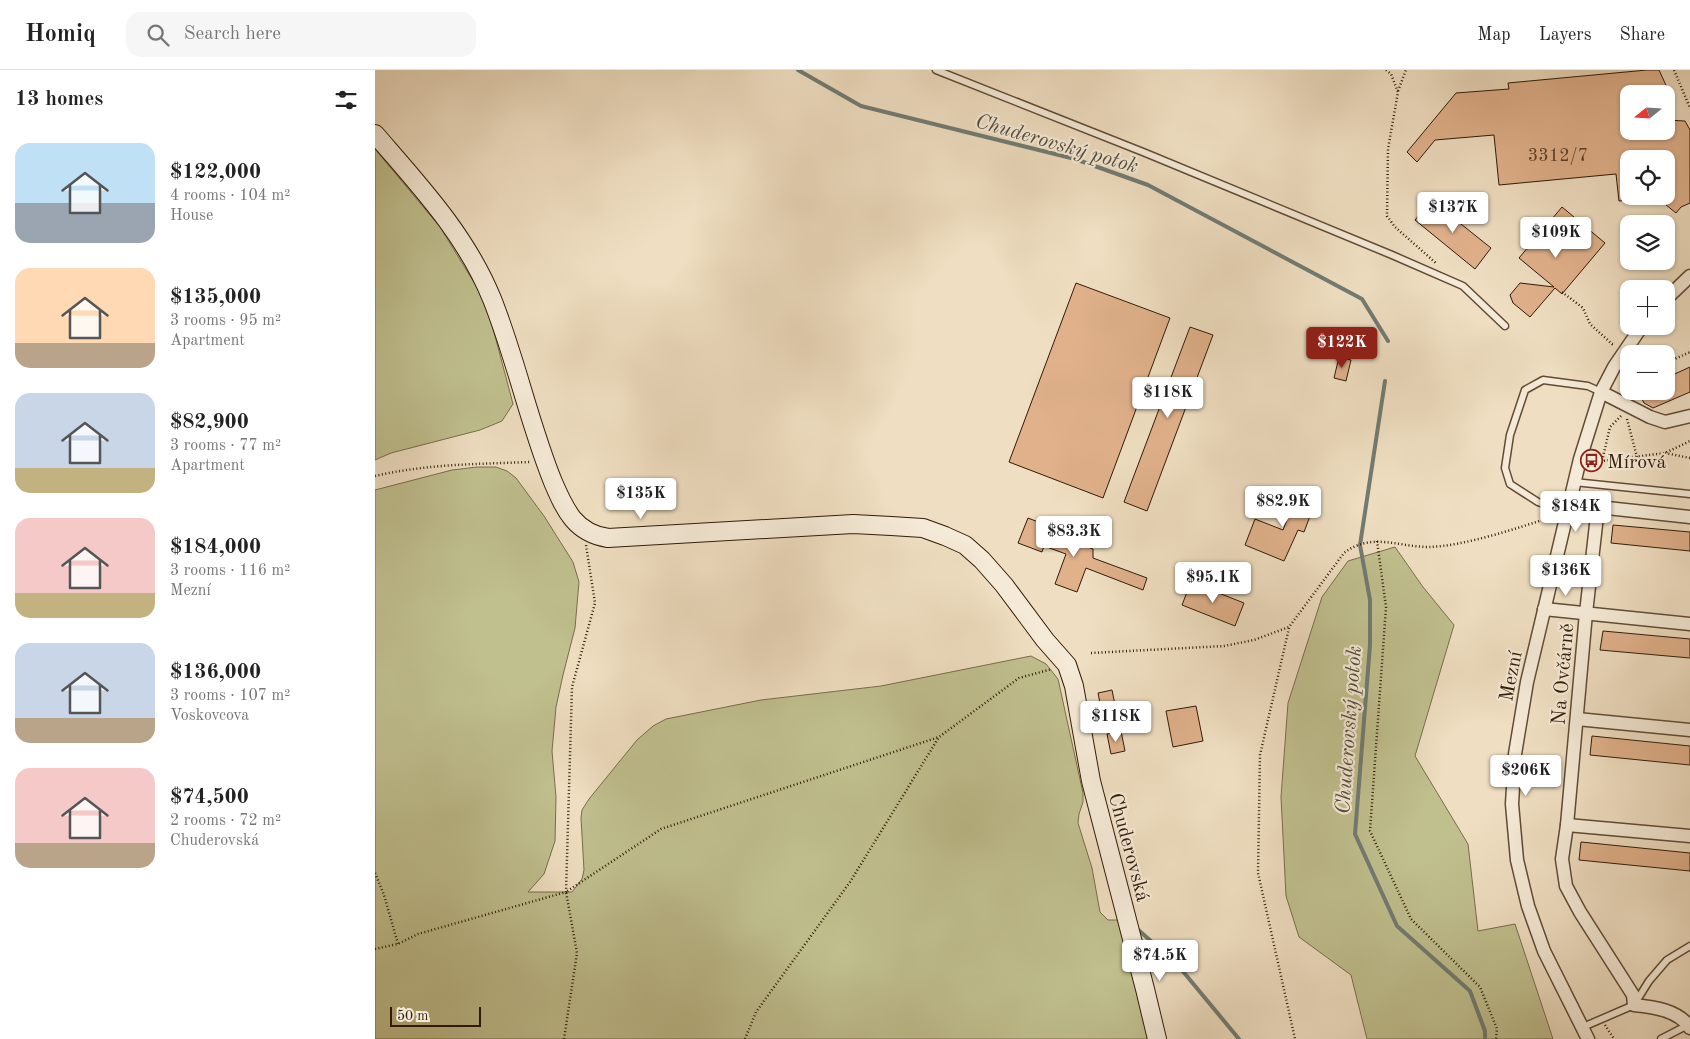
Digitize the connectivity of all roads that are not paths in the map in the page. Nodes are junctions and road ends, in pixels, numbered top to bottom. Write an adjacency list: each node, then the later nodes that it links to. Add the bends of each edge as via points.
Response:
1 (936, 70): 5 (lane, via 1143,152 1463,286)
2 (375, 134): 24 (street, Chuderovská, via 462,239 492,298 545,462 564,507 583,529 594,536 608,538 853,524 923,528 965,545 1004,585 1067,665 1074,686 1091,781)
3 (1690, 276): 4 (street)
4 (1675, 290)
5 (1505, 326)
6 (1636, 335): 7 (street, Mezní)
7 (1601, 392): 8 (street, via 1665,422); 9 (street, Mezní); 11 (lane, via 1588,386 1543,380 1525,390 1510,435 1505,468 1510,484 1539,502)
8 (1690, 416)
9 (1574, 482): 10 (lane); 11 (street, Mezní)
10 (1690, 494)
11 (1567, 512): 13 (street, Mezní)
12 (1690, 517): 14 (street, Na Ovčárně, via 1599,507)
13 (1543, 609): 14 (street); 23 (street, Mezní, via 1515,754 1512,804 1517,860 1528,906 1544,951)
14 (1586, 614): 15 (street); 16 (street, Na Ovčárně)
15 (1690, 624)
16 (1577, 719): 17 (street); 18 (street, Na Ovčárně)
17 (1690, 730)
18 (1567, 825): 19 (street); 21 (street, Na Ovčárně, via 1562,859 1566,886 1633,995)
19 (1690, 836)
20 (1690, 946): 21 (lane, via 1667,960)
21 (1634, 1006): 22 (street, via 1654,1007 1672,1013); 23 (lane)
22 (1689, 1026): 26 (lane)
23 (1583, 1027): 25 (street, Mezní)
24 (1157, 1039)
25 (1589, 1039)
26 (1661, 1039)

